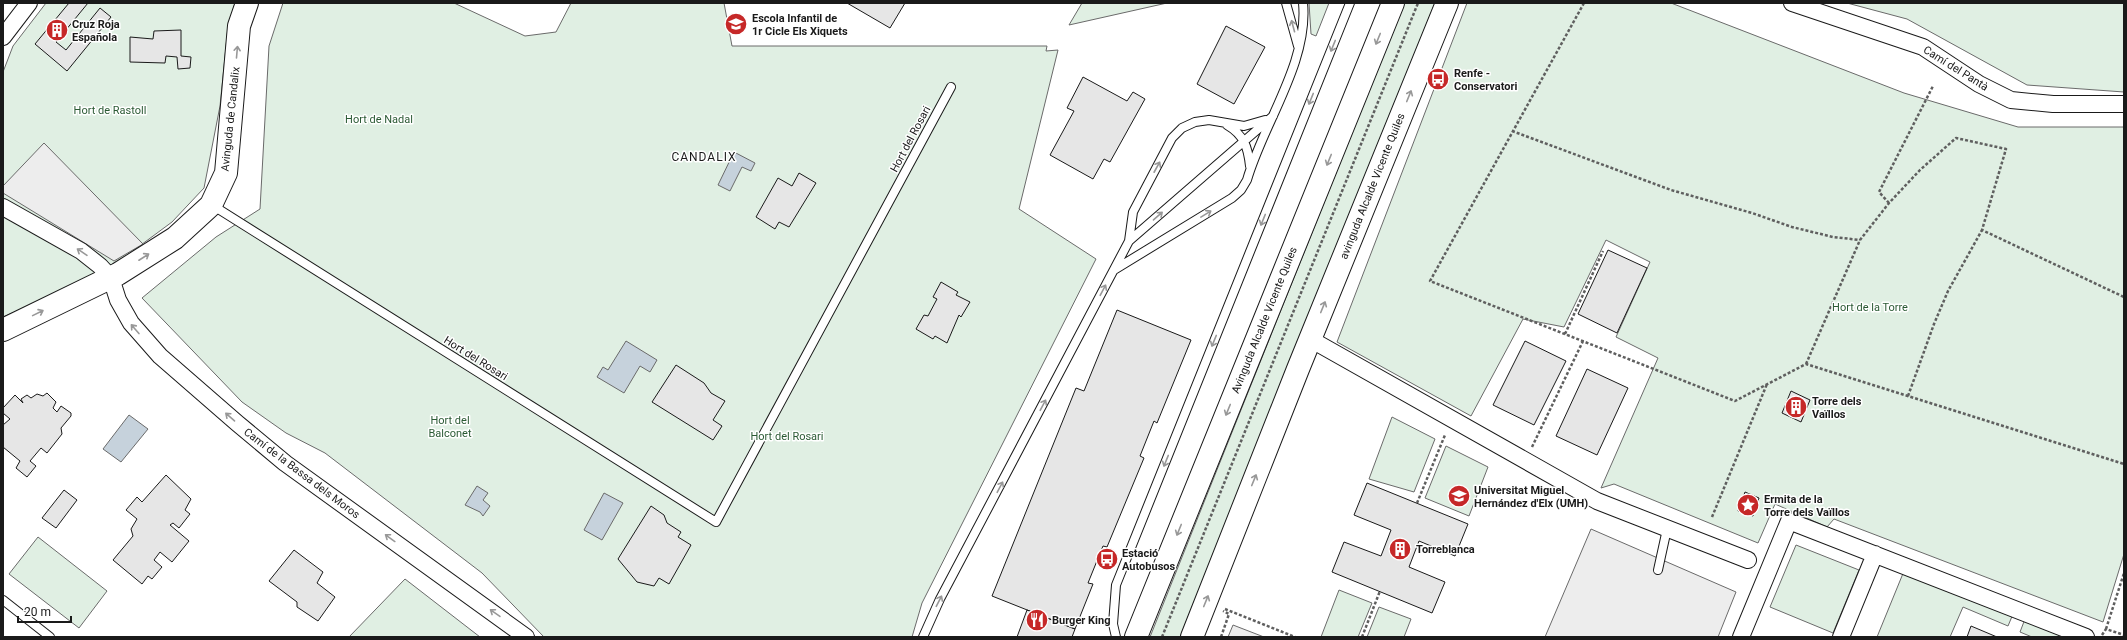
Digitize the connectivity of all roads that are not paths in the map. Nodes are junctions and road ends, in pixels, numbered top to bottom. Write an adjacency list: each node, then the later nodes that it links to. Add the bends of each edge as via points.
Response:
1 (29, 3): 9 (street)
2 (248, 3): 17 (main road, Avinguda de Candalix, one-way to 2, via 226,173 239,26)
3 (1286, 3): 10 (lane, one-way to 3)
4 (1304, 3): 10 (lane, via 1305,19)
5 (1350, 3): 32 (lane, one-way to 32, via 1116,585 1113,624)
6 (1393, 3): 33 (main road, Avinguda Alcalde Vicente Quiles, one-way to 33)
7 (1447, 3): 23 (main road, avinguda Alcalde Vicente Quiles, one-way to 7)
8 (1792, 3): 12 (street, Camí del Pantà, via 1923,47 1979,84 2011,100 2053,104)
9 (3, 37)
10 (1299, 49): 13 (lane)
11 (950, 87): 17 (lane, Hort del Rosari, via 716,522)
12 (2124, 104)
13 (1273, 116): 14 (lane, via 1244,126); 15 (lane); 16 (lane)
14 (1223, 122): 15 (lane, via 1235,129); 19 (lane, one-way to 14, via 1132,212 1172,138 1182,128 1195,122)
15 (1244, 140): 16 (lane, via 1248,148); 19 (lane, one-way to 15)
16 (1250, 168): 20 (lane, one-way to 16, via 1232,198 1241,190)
17 (211, 205): 21 (main road, Avinguda de Candalix, one-way to 17, via 175,238)
18 (3, 207): 21 (street, one-way to 18, via 80,251)
19 (1129, 241): 20 (lane)
20 (1113, 271): 31 (lane, one-way to 20, via 940,599)
21 (111, 278): 22 (main road, Avinguda de Candalix, one-way to 21); 30 (street, Camí de la Bassa dels Moros, one-way to 21, via 285,463 172,367 131,323 118,300)
22 (3, 330)
23 (1310, 339): 24 (street, via 1597,501); 34 (main road, avinguda Alcalde Vicente Quiles, one-way to 23)
24 (1667, 529): 26 (street); 27 (lane)
25 (1875, 554): 35 (street, via 1789,520); 36 (street); 37 (street)
26 (1748, 560)
27 (1658, 570)
28 (3, 600): 29 (lane)
29 (50, 637)
30 (526, 637)
31 (923, 637)
32 (1116, 637)
33 (1136, 637)
34 (1192, 637)
35 (1742, 637)
36 (1841, 637)
37 (2086, 637)

